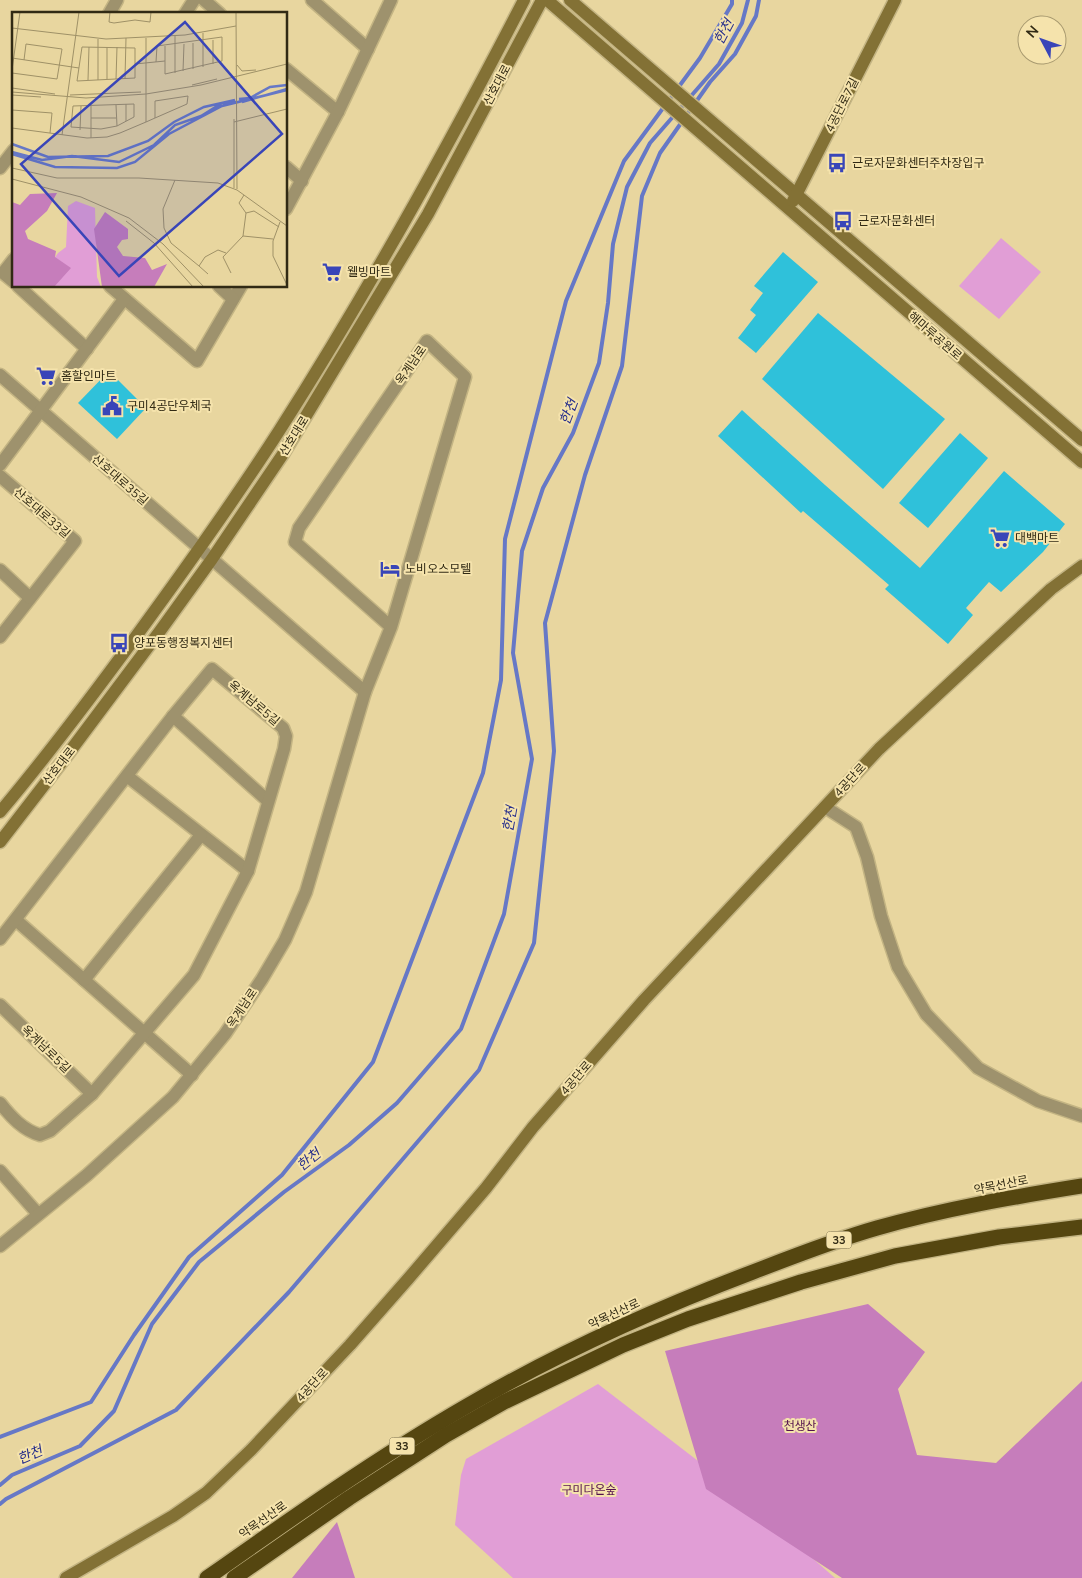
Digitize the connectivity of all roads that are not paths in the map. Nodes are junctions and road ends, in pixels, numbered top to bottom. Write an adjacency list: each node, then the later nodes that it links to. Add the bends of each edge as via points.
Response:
1 (117, 0): 11 (street)
2 (194, 0): 12 (street)
3 (204, 0): 13 (street)
4 (312, 0): 14 (street)
5 (391, 0): 14 (street)
6 (524, 0): 39 (street, 산호대로, via 334,343)
7 (542, 0): 40 (street, 산호대로, via 428,214 283,454)
8 (547, 0): 23 (street, 해마루공원로)
9 (570, 0): 21 (street, 해마루공원로)
10 (895, 0): 21 (street, 4공단로7길)
11 (110, 12)
12 (186, 12)
13 (218, 12)
14 (368, 49): 16 (street)
15 (288, 70): 16 (street)
16 (338, 112): 20 (street)
17 (12, 153): 18 (street)
18 (0, 168)
19 (288, 169): 20 (street)
20 (302, 181): 22 (street)
21 (796, 195): 23 (street, 4공단로7길); 35 (street, 해마루공원로)
22 (288, 206)
23 (789, 209): 36 (street, 해마루공원로)
24 (12, 262): 25 (street, via 3,273)
25 (12, 280)
26 (20, 288): 32 (street)
27 (112, 288): 30 (street)
28 (221, 288): 31 (street)
29 (240, 288): 31 (street)
30 (124, 299): 31 (street, via 196,361); 32 (street)
31 (233, 299)
32 (87, 349): 34 (street)
33 (0, 375): 34 (street, 산호대로35길)
34 (41, 411): 37 (street); 39 (street, 산호대로35길)
35 (1082, 440)
36 (1082, 462)
37 (0, 465)
38 (0, 476): 43 (street, 산호대로33길, via 75,541)
39 (200, 549): 40 (street); 51 (street, 산호대로, via 45,757)
40 (212, 559): 46 (street); 53 (street, 산호대로)
41 (1082, 566): 50 (street, 4공단로, via 1012,624 879,749)
42 (0, 570): 43 (street)
43 (30, 598): 45 (street, 산호대로33길)
44 (391, 627): 44 (street, 옥계남로, via 295,542 299,528 427,341 465,377); 46 (street, 옥계남로)
45 (0, 636)
46 (364, 692): 60 (street, 옥계남로, via 306,892 262,979)
47 (173, 716): 48 (street, 옥계남로5길); 49 (street); 49 (street, 옥계남로5길, via 212,669 283,728 286,736 284,749)
48 (127, 776): 52 (street); 55 (street, 옥계남로5길)
49 (268, 801): 54 (street, 옥계남로5길)
50 (825, 807): 63 (street, via 856,827 868,857 881,916 898,967 926,1014 978,1068 1038,1101); 69 (street, 4공단로, via 644,1000 533,1127 408,1279 251,1450 206,1493 173,1516)
51 (0, 812)
52 (202, 836): 54 (street); 57 (street)
53 (0, 842)
54 (248, 870): 59 (street, 옥계남로5길, via 194,975)
55 (16, 920): 56 (street, 옥계남로5길); 57 (street)
56 (0, 939)
57 (84, 980): 59 (street)
58 (0, 1005): 61 (street, 옥계남로5길)
59 (144, 1033): 60 (street); 61 (street, 옥계남로5길)
60 (192, 1076): 66 (street, 옥계남로, via 127,1140)
61 (92, 1094): 62 (street, 옥계남로5길, via 50,1131 40,1135 22,1126)
62 (0, 1103)
63 (1082, 1116)
64 (0, 1171): 66 (street)
65 (1082, 1186): 70 (highway, 약목선산로 / 33, via 1004,1198 825,1244 703,1291 607,1333 468,1406 415,1438)
66 (38, 1214): 68 (street, 옥계남로)
67 (1082, 1227): 71 (highway, 33, via 999,1237 895,1256 688,1319 623,1345 504,1402 446,1436)
68 (0, 1246)
69 (66, 1578)
70 (207, 1578)
71 (234, 1578)

